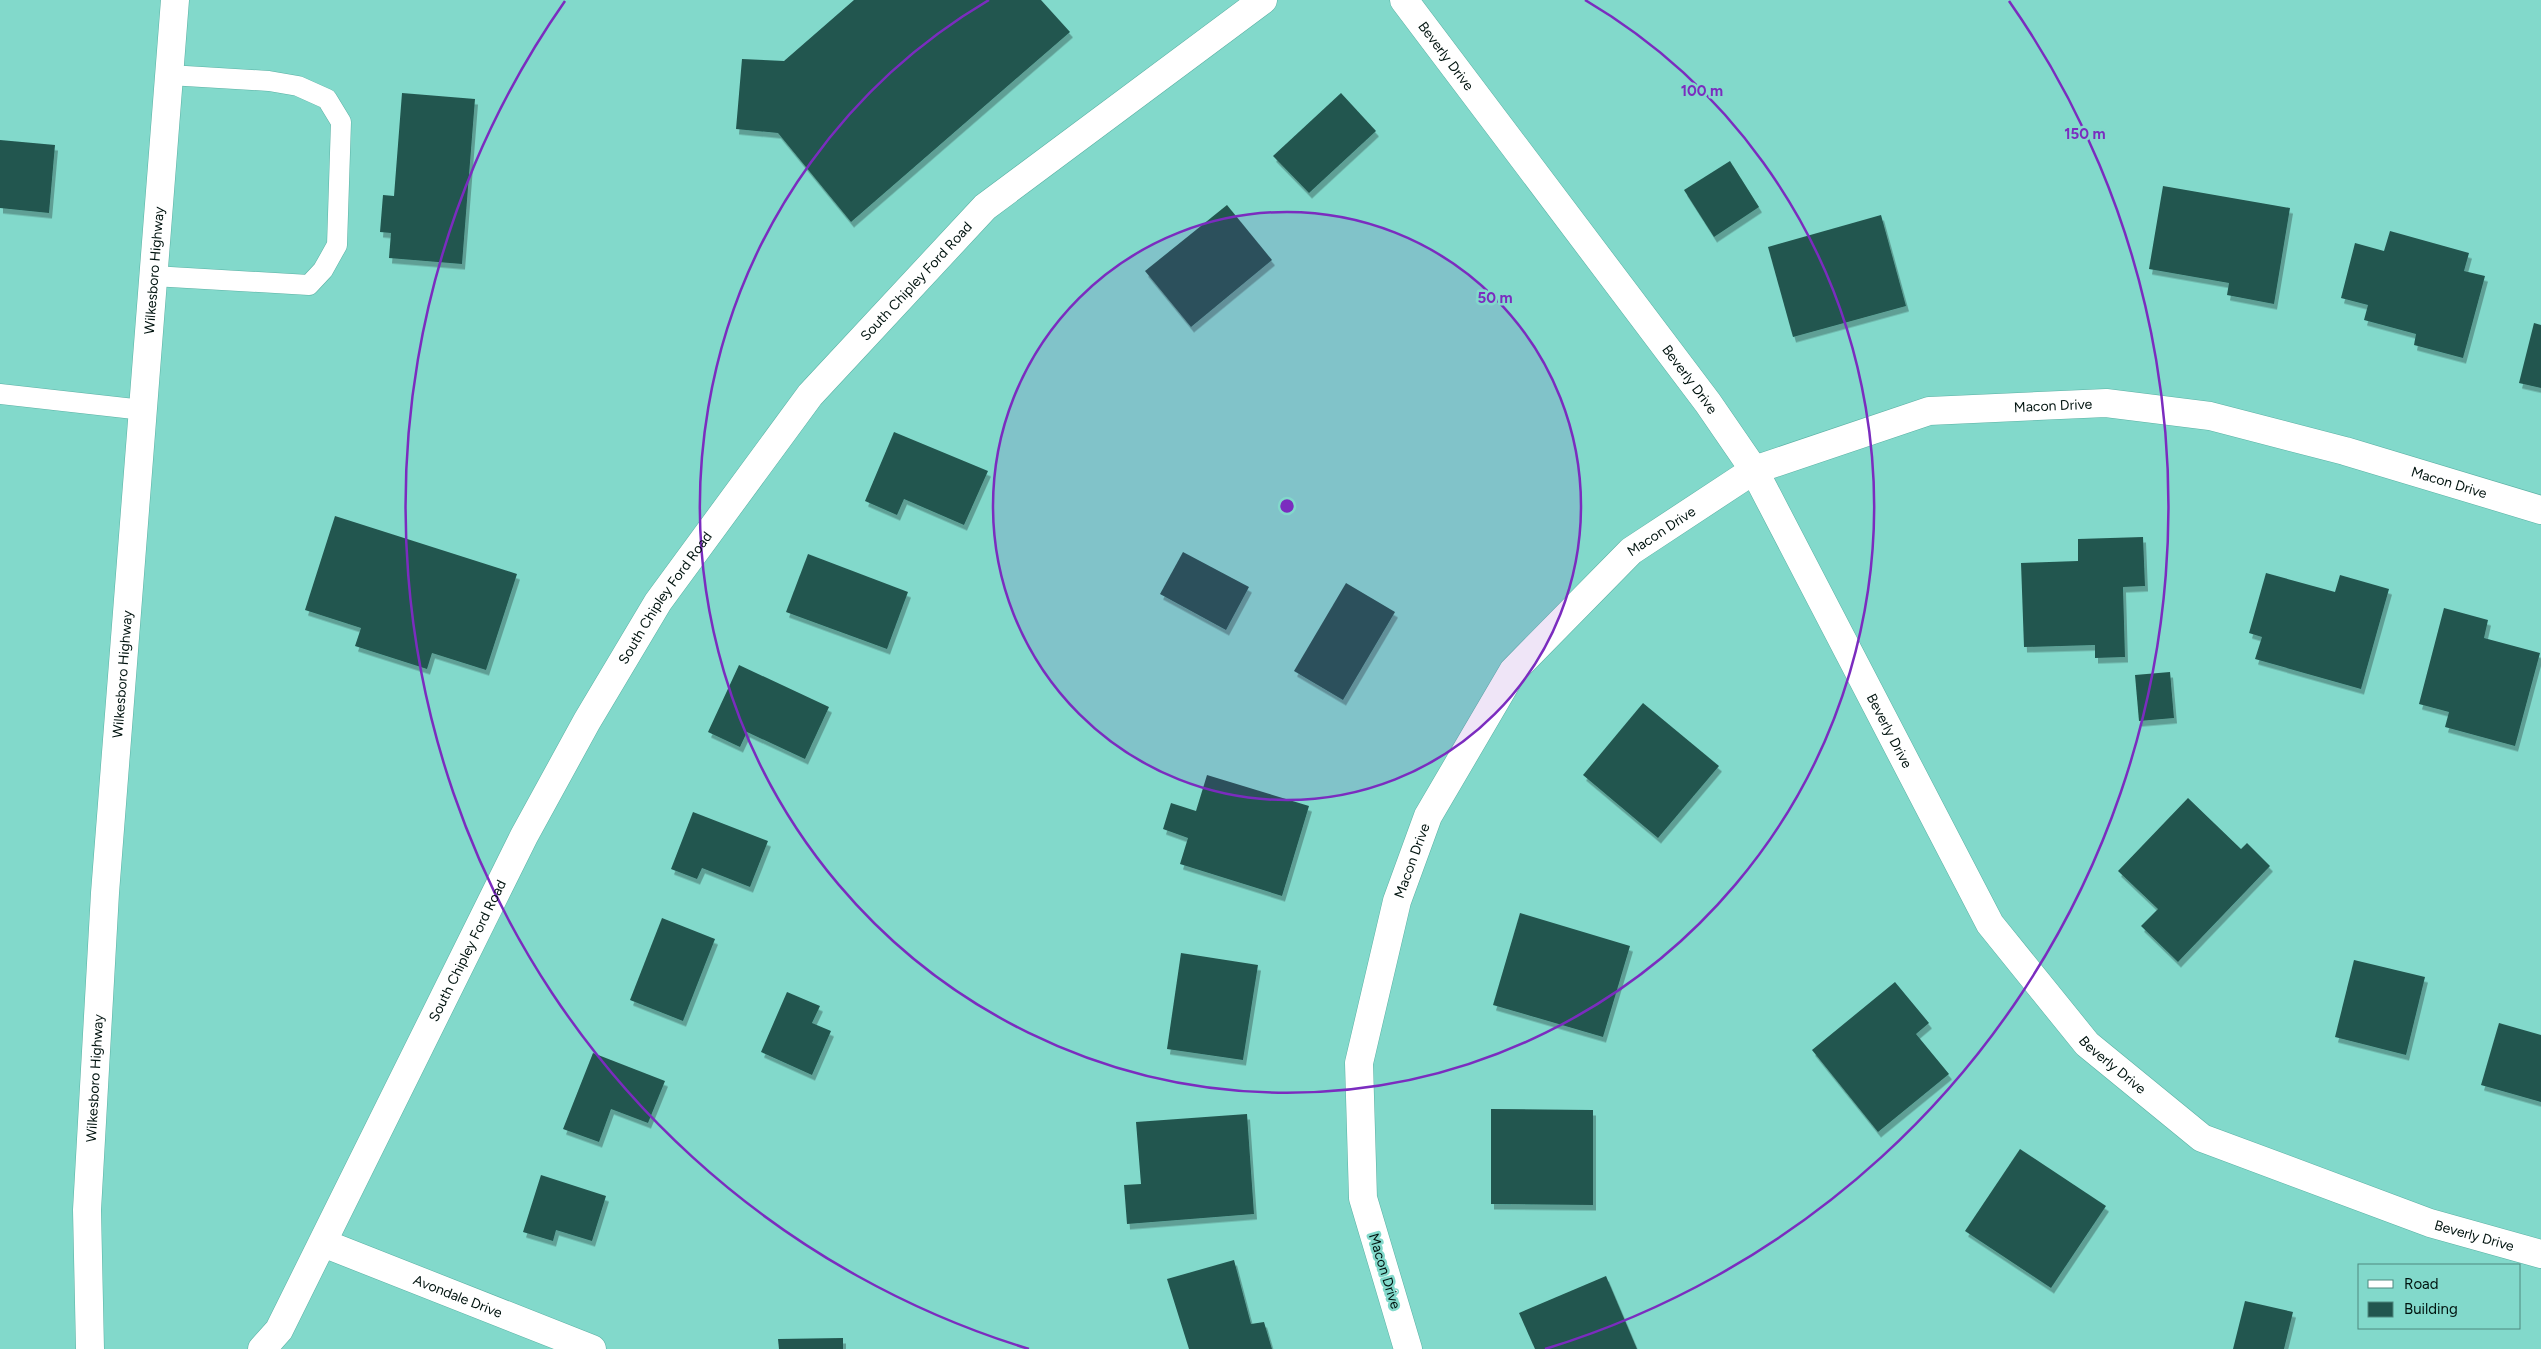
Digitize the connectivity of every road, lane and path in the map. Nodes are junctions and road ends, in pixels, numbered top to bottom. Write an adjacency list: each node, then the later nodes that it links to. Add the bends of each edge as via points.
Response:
1 (175, 0): 4 (street, Wilkesboro Highway)
2 (1263, 0): 10 (street, South Chipley Ford Road, via 985,207 810,395 658,602 587,721 524,836)
3 (1404, 0): 8 (street, Beverly Drive, via 1708,403)
4 (169, 75): 5 (street, Wilkesboro Highway); 5 (lane, via 269,81 298,86 327,99 341,122 337,245 324,270 309,285)
5 (153, 276): 7 (street, Wilkesboro Highway)
6 (0, 394): 7 (lane)
7 (143, 410): 12 (street, Wilkesboro Highway, via 106,893 88,1200)
8 (1754, 470): 9 (street, Macon Drive, via 1929,411 2106,403 2210,416 2345,451); 11 (street, Beverly Drive, via 1990,924 2087,1044 2202,1138 2430,1224); 15 (street, Macon Drive, via 1632,552 1513,671 1428,816 1397,902 1359,1063 1363,1198)
9 (2541, 510)
10 (323, 1243): 13 (street, South Chipley Ford Road, via 279,1330); 14 (street, Avondale Drive)
11 (2541, 1254)
12 (90, 1349)
13 (262, 1349)
14 (592, 1349)
15 (1408, 1349)

